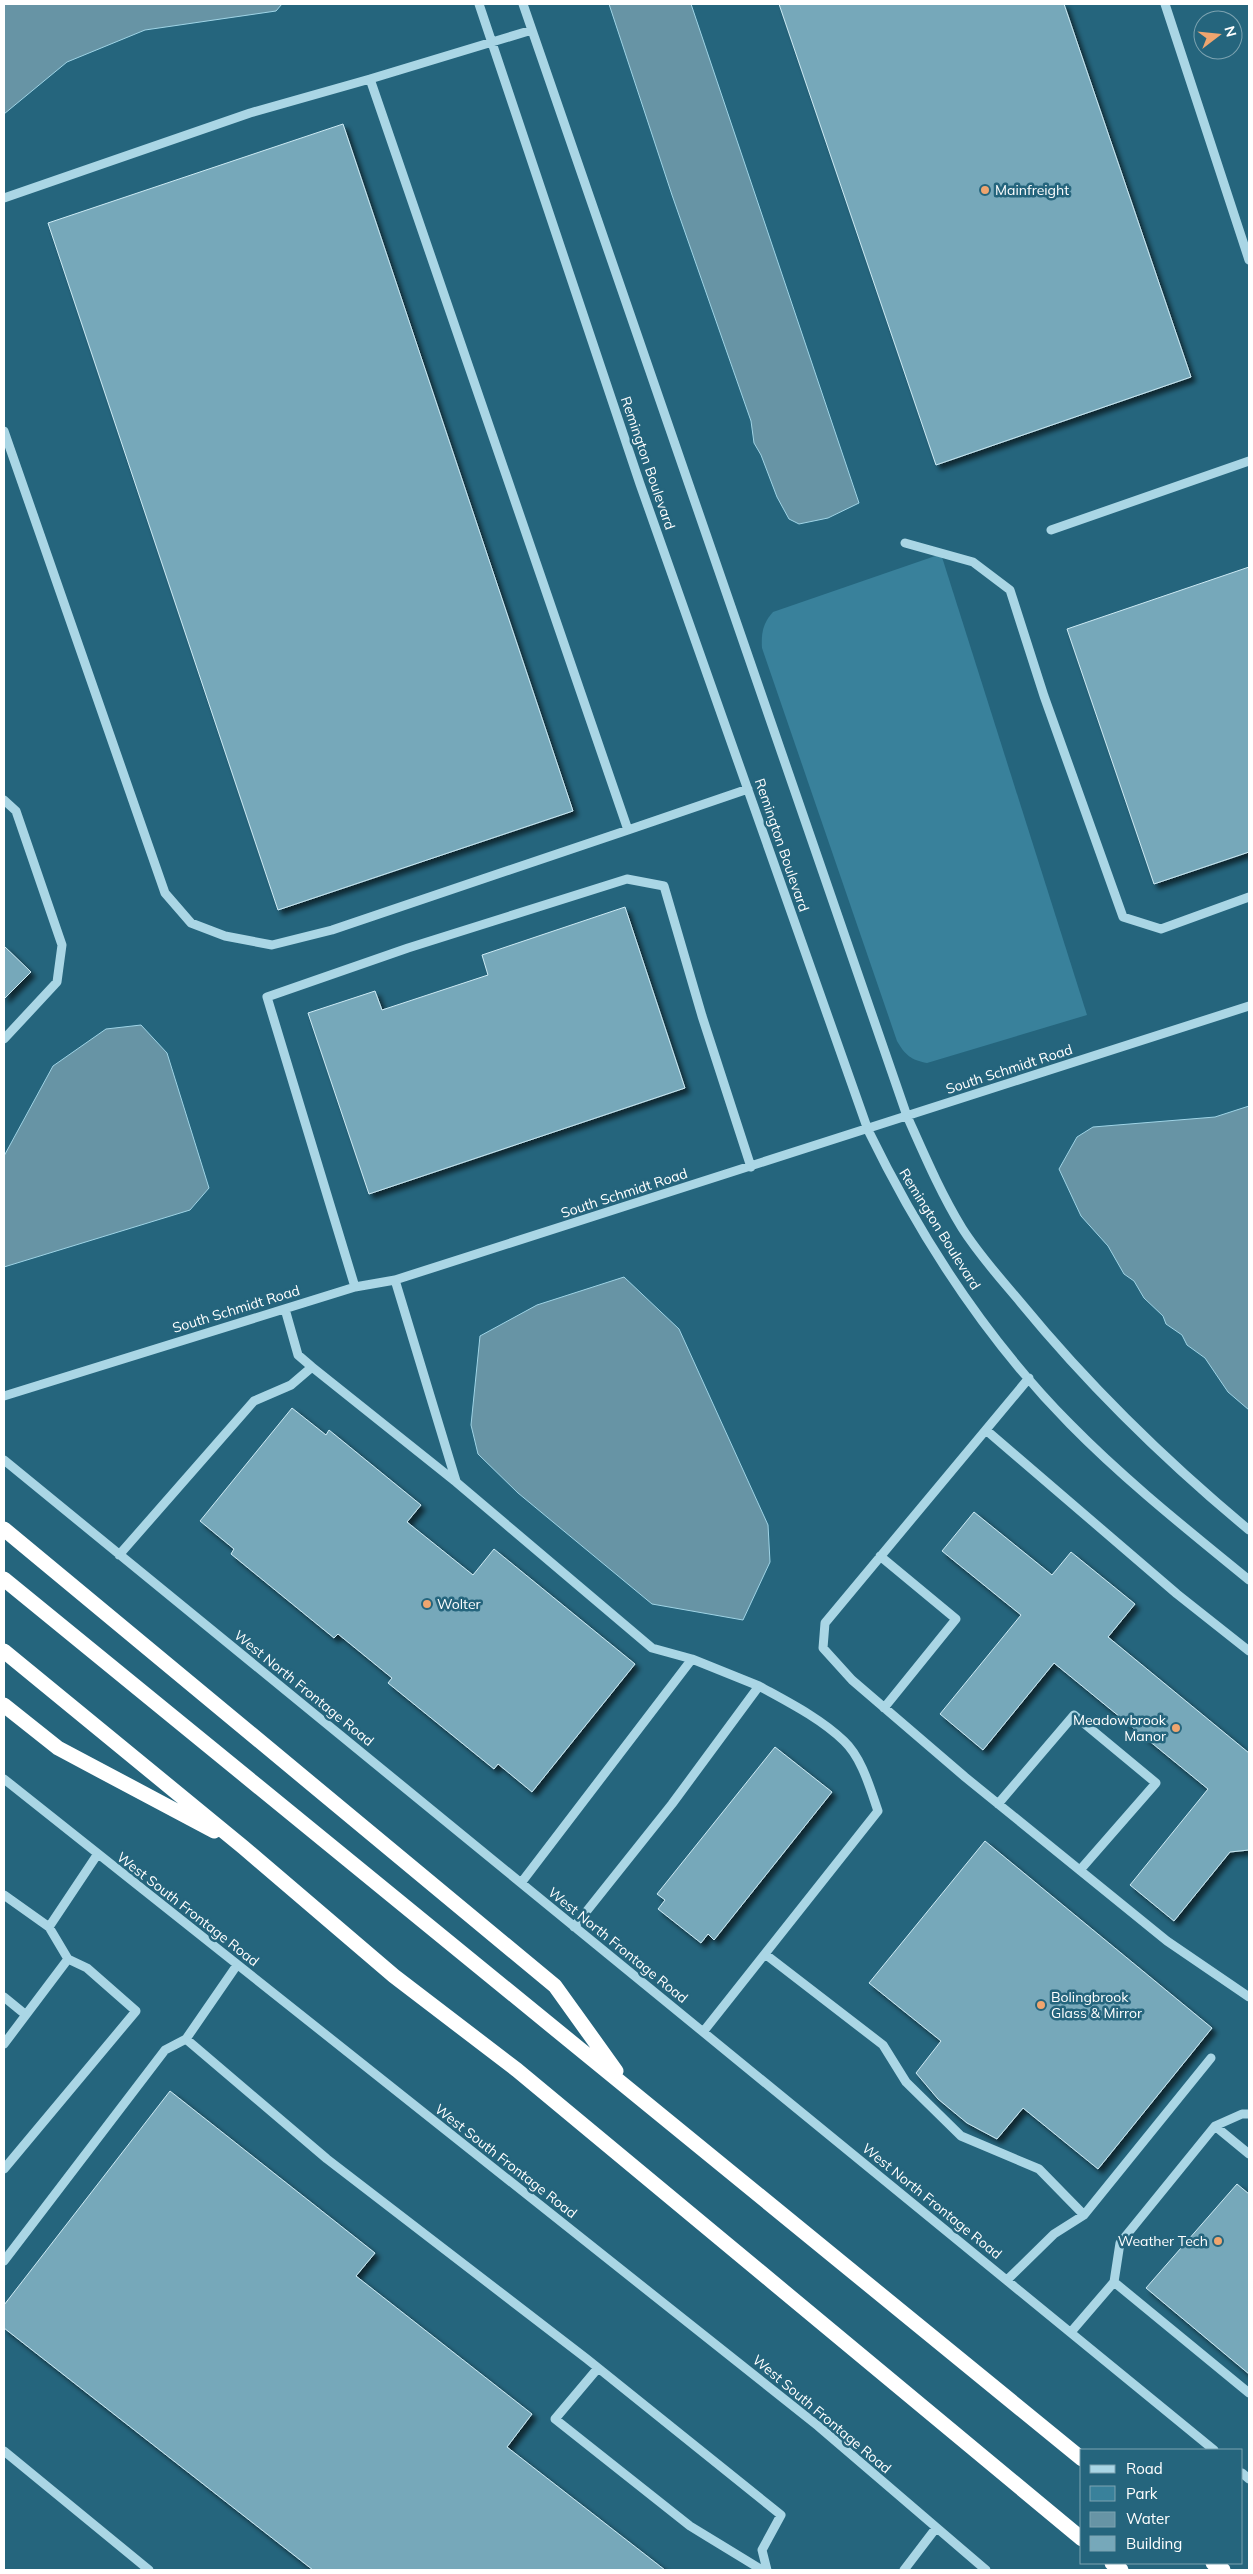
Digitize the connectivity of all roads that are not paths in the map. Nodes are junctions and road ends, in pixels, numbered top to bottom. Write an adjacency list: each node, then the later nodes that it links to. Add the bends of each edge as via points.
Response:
1 (479, 4): 5 (street, Remington Boulevard)
2 (523, 4): 4 (street, Remington Boulevard)
3 (1165, 4): 8 (street)
4 (532, 30): 5 (street); 19 (street, Remington Boulevard)
5 (491, 41): 6 (street); 13 (street, Remington Boulevard, via 640,484)
6 (370, 80): 7 (street, via 250,113); 15 (street)
7 (4, 198)
8 (1249, 260)
9 (4, 431): 15 (street, via 165,893 191,923 225,936 272,945 332,930)
10 (1249, 461): 11 (street)
11 (1051, 530)
12 (905, 543): 16 (street, via 973,562 1010,590 1123,917 1162,929)
13 (748, 789): 15 (street); 20 (street, Remington Boulevard)
14 (4, 800): 18 (street, via 16,811 62,945 57,982)
15 (628, 830)
16 (1249, 896)
17 (1249, 1006): 19 (street, South Schmidt Road)
18 (4, 1039)
19 (907, 1116): 20 (street, South Schmidt Road); 32 (street, Remington Boulevard, via 935,1181 963,1230 1060,1350 1131,1426)
20 (868, 1130): 21 (street, South Schmidt Road); 26 (street, Remington Boulevard, via 929,1242 978,1316)
21 (751, 1167): 22 (street, South Schmidt Road); 23 (street, via 664,886 627,879 408,948 267,997)
22 (395, 1280): 23 (street, South Schmidt Road); 30 (street)
23 (355, 1286): 24 (street, South Schmidt Road)
24 (286, 1309): 25 (street, via 298,1355); 27 (street, South Schmidt Road)
25 (312, 1367): 30 (street); 33 (street, via 290,1385 254,1401)
26 (1029, 1378): 28 (street); 36 (street, Remington Boulevard, via 1069,1423 1136,1488)
27 (4, 1396)
28 (986, 1430): 34 (street); 38 (street, via 1177,1594)
29 (4, 1460): 33 (street, West North Frontage Road)
30 (456, 1482): 39 (street, via 652,1648)
31 (4, 1529): 62 (highway, via 555,1986)
32 (1249, 1530)
33 (119, 1555): 48 (street, West North Frontage Road)
34 (880, 1556): 42 (street, via 825,1623 823,1648); 42 (street, via 956,1619)
35 (4, 1579): 62 (highway)
36 (1249, 1580)
37 (4, 1651): 45 (highway)
38 (1249, 1651)
39 (692, 1659): 40 (street); 48 (street)
40 (759, 1686): 51 (street, via 672,1804); 52 (street, via 806,1712 845,1742 865,1773 878,1811)
41 (4, 1704): 45 (highway, via 58,1748)
42 (884, 1708): 44 (street)
43 (4, 1779): 46 (street, West South Frontage Road)
44 (998, 1804): 47 (street); 47 (street, via 1074,1714 1156,1783)
45 (243, 1847): 78 (highway, via 394,1976 517,2070)
46 (97, 1854): 50 (street); 54 (street, West South Frontage Road)
47 (1080, 1870): 56 (street, via 1167,1941)
48 (521, 1883): 51 (street, West North Frontage Road)
49 (4, 1895): 50 (street)
50 (48, 1927): 53 (street)
51 (574, 1927): 58 (street, West North Frontage Road)
52 (765, 1954): 58 (street); 67 (street, via 883,2045 906,2082 961,2136 1038,2169)
53 (68, 1960): 57 (street); 66 (street, via 94,1973 136,2011)
54 (236, 1965): 59 (street); 77 (street, West South Frontage Road, via 818,2426)
55 (4, 1997): 57 (street)
56 (1249, 1997)
57 (26, 2015): 60 (street)
58 (703, 2032): 69 (street, West North Frontage Road)
59 (186, 2039): 68 (street, via 165,2050); 72 (street, via 327,2159)
60 (4, 2044)
61 (1211, 2058): 67 (street)
62 (629, 2088): 76 (highway)
63 (1249, 2114): 64 (street)
64 (1215, 2126): 65 (street); 70 (street, via 1120,2243)
65 (1249, 2154)
66 (4, 2169)
67 (1084, 2215): 69 (street, via 1054,2234)
68 (4, 2262)
69 (1007, 2280): 71 (street, West North Frontage Road)
70 (1114, 2282): 71 (street); 73 (street)
71 (1071, 2332): 74 (street, West North Frontage Road)
72 (598, 2368): 81 (street, via 555,2419 690,2526); 82 (street, via 781,2515 762,2550)
73 (1249, 2393)
74 (1213, 2449)
75 (4, 2452): 80 (street)
76 (1080, 2456)
77 (936, 2528): 79 (street, West South Frontage Road); 83 (street)
78 (1080, 2537)
79 (979, 2568)
80 (149, 2570)
81 (762, 2570)
82 (767, 2570)
83 (904, 2570)

